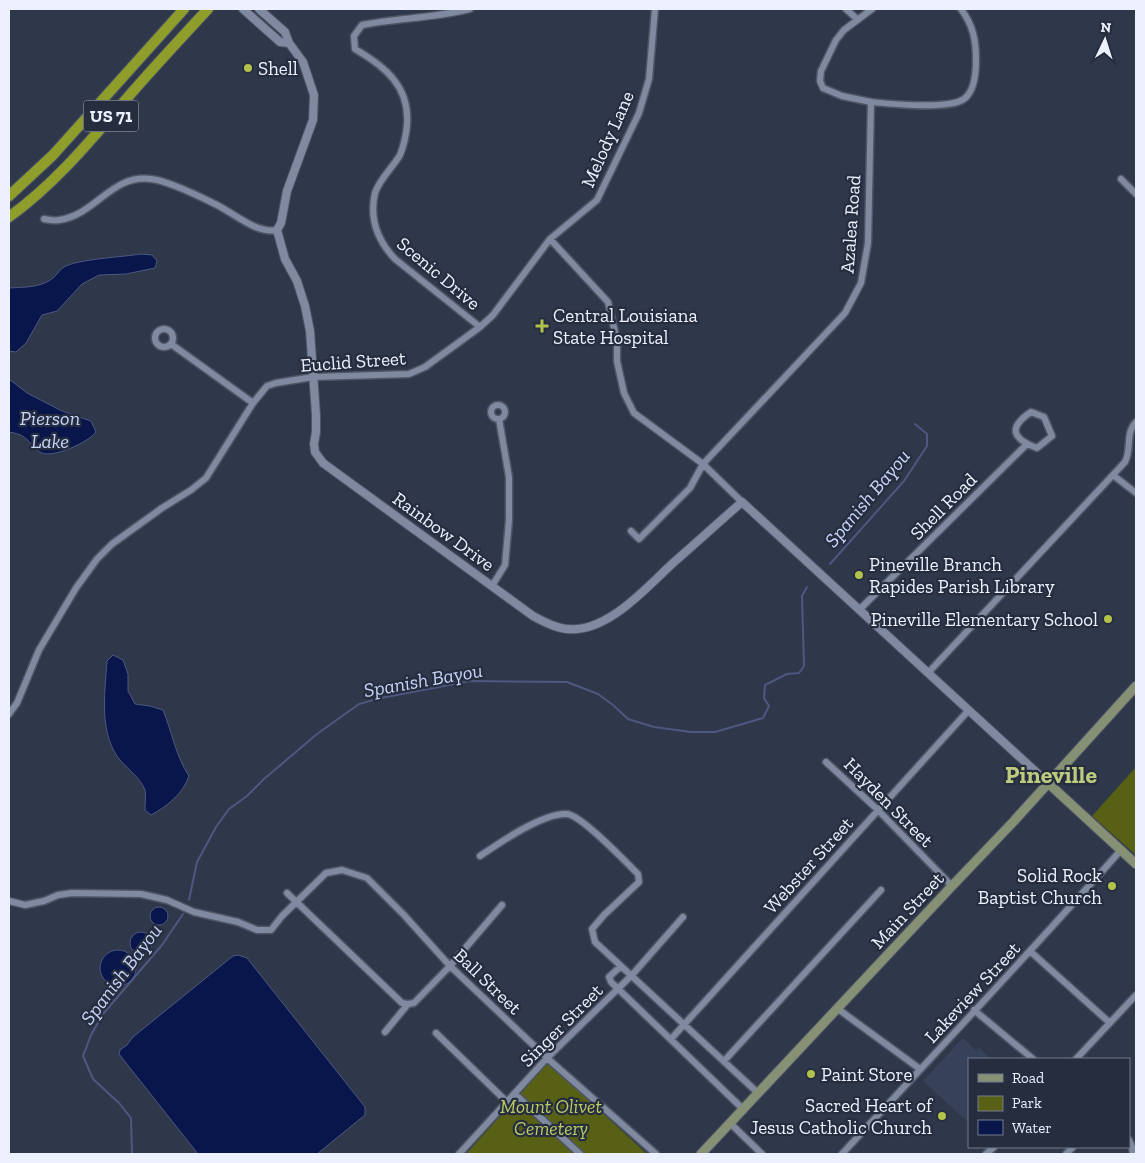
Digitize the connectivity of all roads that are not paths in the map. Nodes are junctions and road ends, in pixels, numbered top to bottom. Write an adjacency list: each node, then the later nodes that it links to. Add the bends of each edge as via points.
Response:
1 (184, 9): 15 (highway, US 71, via 53,155)
2 (208, 9): 16 (highway, US 71, via 73,160 38,194)
3 (243, 9): 11 (street, Rainbow Drive, via 280,42)
4 (259, 9): 11 (street, Rainbow Drive, via 286,32)
5 (470, 9): 20 (street, Scenic Drive, via 362,25 354,36 355,49 391,74 403,94 408,116 406,139 400,155 376,192 373,211 376,231 395,259)
6 (655, 9): 19 (street, Melody Lane, via 649,79 639,113 597,200)
7 (846, 9): 10 (street)
8 (872, 9): 10 (street)
9 (961, 9): 12 (street, via 973,30 976,44 975,78 969,94 963,100 950,104)
10 (857, 19): 12 (street, via 836,40 820,81 823,88 842,96)
11 (289, 43): 18 (street, Rainbow Drive, via 308,73 314,108)
12 (871, 102): 27 (street, Azalea Road, via 868,243 861,283 845,313)
13 (1121, 179): 14 (street)
14 (1136, 194)
15 (9, 196)
16 (9, 216)
17 (44, 219): 18 (street, via 58,221 70,218 121,183 143,178 164,182 214,203 270,232)
18 (278, 230): 22 (street, Rainbow Drive, via 285,259 305,306)
19 (550, 239): 20 (street, Melody Lane, via 493,315); 27 (street, via 608,302 624,393 634,413)
20 (480, 326): 22 (street, Euclid Street, via 426,368 408,374)
21 (171, 344): 23 (street)
22 (313, 377): 23 (street, Euclid Street, via 267,386); 32 (street, Rainbow Drive, via 314,444 315,452 323,463)
23 (253, 403): 37 (street, Euclid Street, via 206,478 112,544 97,559 39,650)
24 (499, 419): 32 (street, via 509,476 510,512 505,565)
25 (1136, 422): 28 (street, via 1129,434 1128,456)
26 (1027, 444): 26 (street, via 1037,448 1052,436 1044,417 1031,412 1019,420 1016,428 1017,434); 33 (street, Shell Road)
27 (703, 464): 30 (street); 31 (street, Azalea Road, via 690,488 639,539)
28 (1112, 475): 29 (street); 34 (street)
29 (1136, 494)
30 (742, 502): 32 (street, Rainbow Drive, via 628,603 592,624 577,629 547,624); 33 (street)
31 (631, 531)
32 (492, 586)
33 (860, 609): 34 (street)
34 (928, 673): 36 (street)
35 (1136, 686): 39 (main road, Main Street)
36 (968, 711): 39 (street); 40 (street, Webster Street)
37 (9, 714)
38 (826, 762): 40 (street, Hayden Street)
39 (1048, 784): 41 (main road); 44 (main road, Main Street)
40 (878, 810): 44 (street, Hayden Street); 61 (street, Webster Street)
41 (1121, 850): 43 (main road); 51 (street, Lakeview Street)
42 (480, 856): 53 (street, via 522,829 553,816 568,814 580,820 638,874 639,882 592,929 595,942)
43 (1136, 864)
44 (952, 886): 58 (main road, Main Street)
45 (881, 890): 68 (street)
46 (287, 893): 48 (street)
47 (9, 901): 48 (street, Ball Street, via 25,905 72,893 141,894 257,930 271,930)
48 (297, 902): 52 (street, Ball Street, via 326,873 342,870 367,878); 57 (street, via 402,1003)
49 (502, 905): 52 (street)
50 (683, 917): 54 (street, Singer Street)
51 (1031, 952): 59 (street, Lakeview Street); 60 (street)
52 (450, 966): 57 (street, via 414,1003); 65 (street, Ball Street)
53 (621, 966): 54 (street); 55 (street, via 609,977)
54 (632, 976): 55 (street, Singer Street); 61 (street)
55 (618, 989): 64 (street); 65 (street, Singer Street)
56 (1136, 995): 60 (street)
57 (408, 1004): 62 (street)
58 (838, 1009): 69 (street); 70 (main road, Main Street)
59 (974, 1010): 66 (street); 69 (street, Lakeview Street)
60 (1110, 1023): 67 (street)
61 (684, 1024): 64 (street, Webster Street); 68 (street)
62 (385, 1032)
63 (436, 1033): 72 (street)
64 (671, 1039): 73 (street)
65 (548, 1058): 71 (street, Singer Street); 77 (street, Ball Street)
66 (1032, 1058)
67 (1077, 1058)
68 (724, 1061): 70 (street)
69 (920, 1069): 80 (street, Lakeview Street)
70 (758, 1093): 73 (main road, Main Street)
71 (514, 1094): 72 (street, Singer Street); 76 (street)
72 (507, 1102): 75 (street, Singer Street)
73 (744, 1110): 74 (main road, Main Street)
74 (731, 1124): 78 (main road, Main Street); 79 (street)
75 (459, 1154)
76 (580, 1154)
77 (656, 1154)
78 (701, 1154)
79 (762, 1154)
80 (842, 1154)

